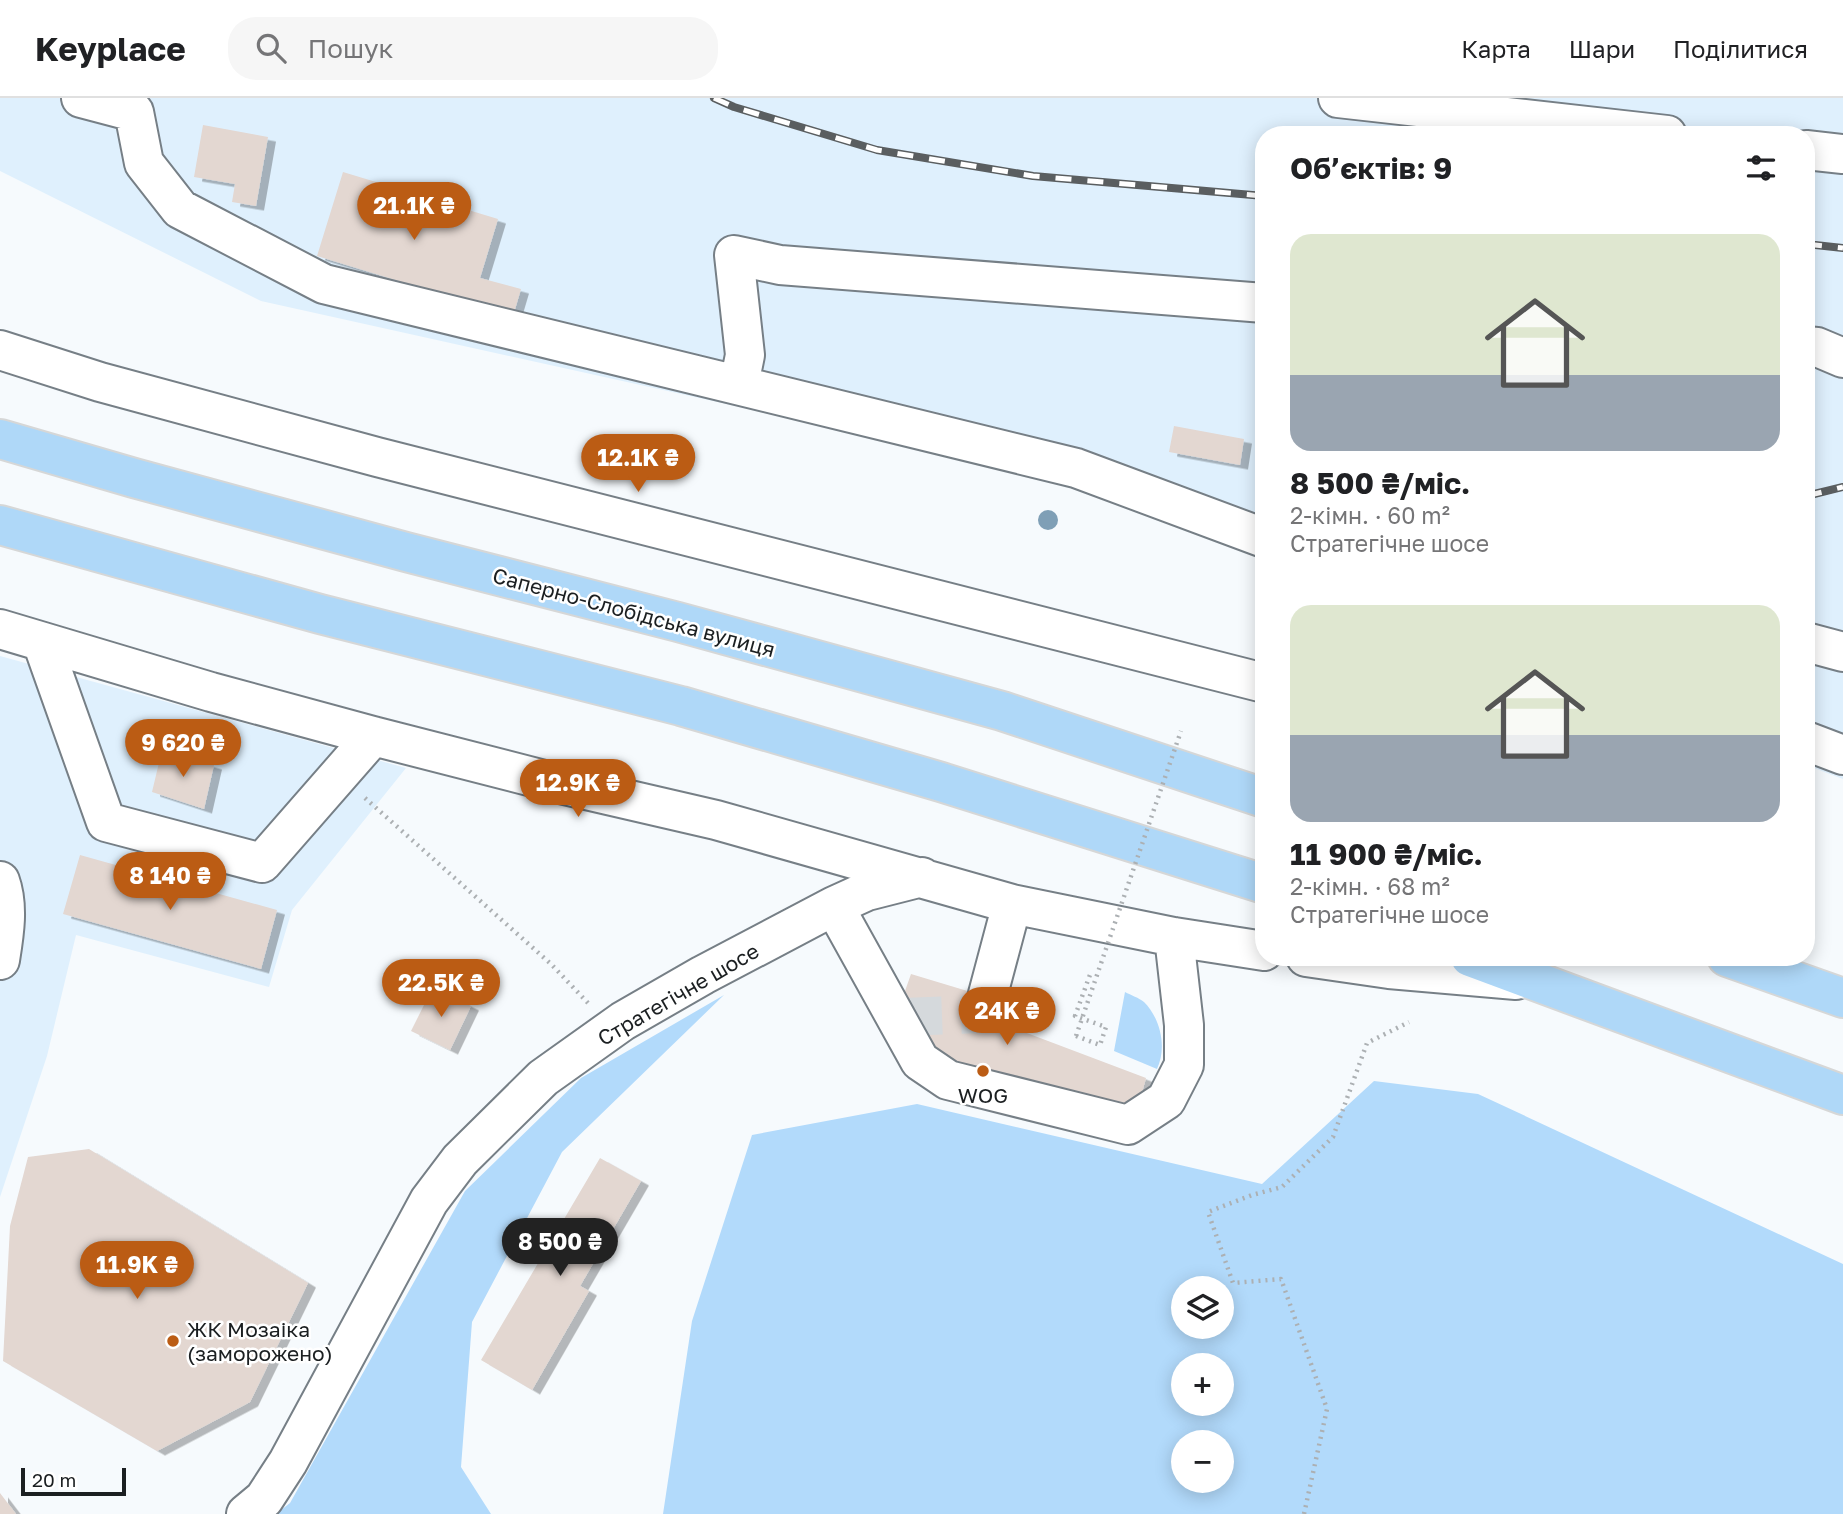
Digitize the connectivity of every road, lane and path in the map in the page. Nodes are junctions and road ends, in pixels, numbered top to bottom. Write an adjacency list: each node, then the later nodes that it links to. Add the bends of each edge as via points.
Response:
1 (81, 98): 3 (street)
2 (1338, 98): 4 (street)
3 (139, 105): 11 (street, via 144,163 180,209 324,284)
4 (1587, 126)
5 (1815, 151): 6 (street)
6 (1843, 154)
7 (1255, 302): 11 (street, via 780,265 734,255 744,355)
8 (1815, 347): 10 (street)
9 (0, 350): 18 (street, via 377,457)
10 (1843, 358)
11 (738, 385): 14 (street, via 1076,468)
12 (0, 439): 24 (main road, Саперно-Слобідська вулиця, via 1002,711)
13 (0, 525): 27 (main road, via 320,614 681,706)
14 (1255, 535)
15 (16, 642): 20 (street); 23 (street, via 106,822 262,863)
16 (1815, 644): 17 (street)
17 (1843, 652)
18 (1255, 681)
19 (1181, 731): 36 (path, bridge, via 1076,1036 1100,1045 1106,1027 1075,1016)
20 (373, 736): 23 (street); 25 (street, via 716,820)
21 (1815, 744): 22 (street)
22 (1843, 755)
23 (339, 775): 41 (path, via 551,964 589,1004)
24 (1255, 795)
25 (922, 877): 28 (street); 29 (street, Стратегічне шосе, via 867,891)
26 (0, 881): 32 (street, via 5,893)
27 (1255, 881)
28 (1012, 904): 30 (street); 38 (street)
29 (834, 906): 30 (street, via 900,1017 920,1061 948,1080 1128,1125 1166,1100 1184,1065); 41 (street, Стратегічне шосе, via 703,975)
30 (1174, 937): 31 (street)
31 (1255, 950)
32 (0, 960)
33 (1368, 966): 37 (street)
34 (1495, 966): 37 (main road)
35 (1755, 966): 39 (main road)
36 (1091, 972)
37 (1542, 983): 42 (main road)
38 (987, 998)
39 (1843, 998)
40 (1409, 1022): 44 (path, via 1367,1043 1333,1138 1282,1186 1208,1212 1233,1283 1281,1279 1327,1409)
41 (589, 1045): 43 (street, Стратегічне шосе, via 543,1078 460,1160 429,1201 288,1462 264,1499)
42 (1843, 1095)
43 (246, 1514)
44 (1304, 1514)

